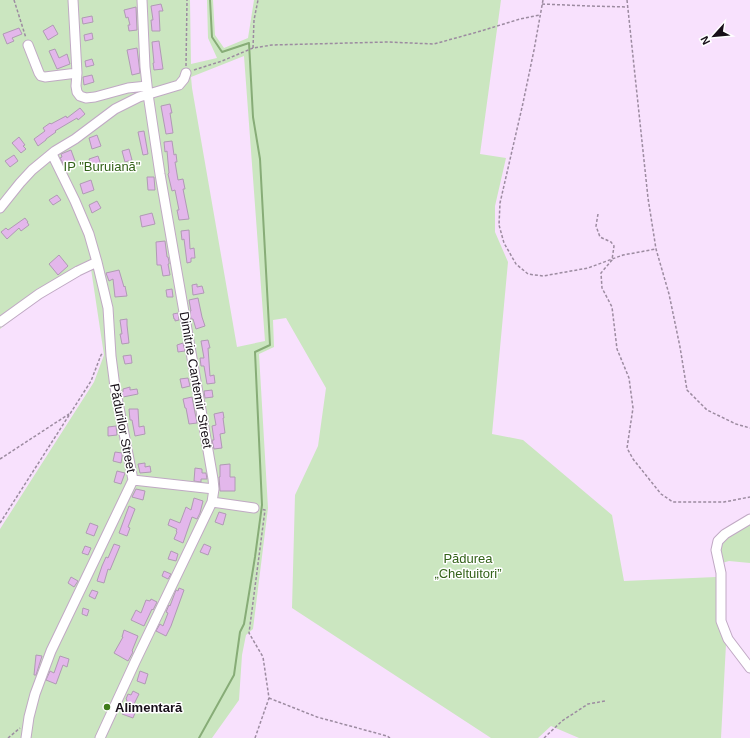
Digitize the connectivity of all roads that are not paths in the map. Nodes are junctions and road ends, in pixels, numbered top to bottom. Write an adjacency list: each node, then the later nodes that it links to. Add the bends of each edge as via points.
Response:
1 (73, 0): 4 (street)
2 (142, 0): 6 (street, Dimitrie Cantemir Street)
3 (28, 45): 4 (street, via 41,76)
4 (77, 73): 6 (street, via 77,92 86,98 128,88)
5 (186, 73): 6 (street, via 179,85)
6 (148, 90): 7 (street, via 114,109); 12 (street, Dimitrie Cantemir Street)
7 (52, 154): 8 (street, via 32,170); 9 (street, Pădurilor Street, via 75,200)
8 (0, 208)
9 (97, 262): 10 (street, via 39,294); 11 (street, Pădurilor Street, via 108,308 115,387)
10 (0, 322)
11 (133, 480): 12 (street); 17 (street, Pădurilor Street, via 51,651 35,694)
12 (214, 489): 13 (street, Dimitrie Cantemir Street)
13 (212, 502): 14 (street); 18 (street, Dimitrie Cantemir Street)
14 (254, 508)
15 (750, 519): 16 (street, via 725,534 718,541 716,550 721,573 721,621 728,640)
16 (750, 668)
17 (26, 738)
18 (100, 738)

